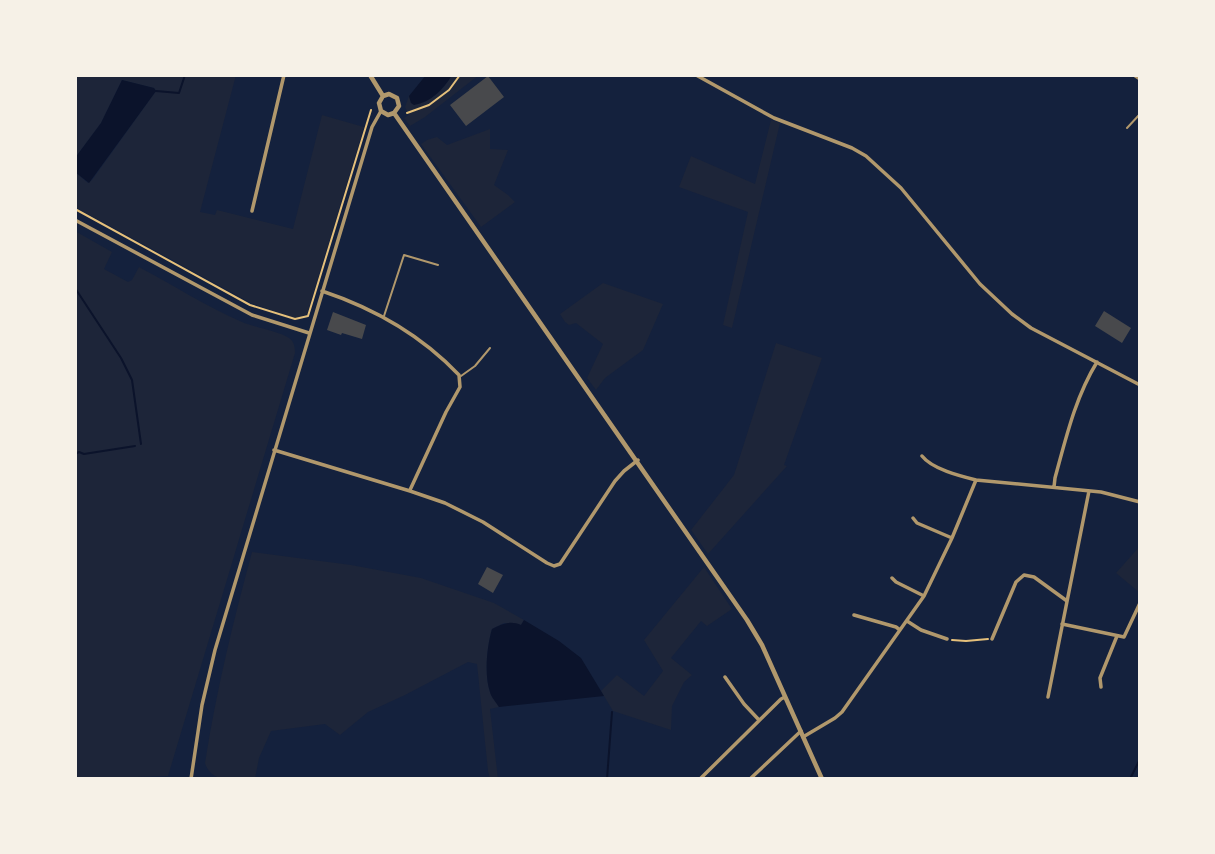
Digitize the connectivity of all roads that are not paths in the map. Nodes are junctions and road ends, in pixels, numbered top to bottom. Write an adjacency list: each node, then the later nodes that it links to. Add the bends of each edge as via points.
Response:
1 (284, 75): 9 (street)
2 (370, 75): 4 (street)
3 (696, 75): 16 (street, via 774,118 866,156 907,195 1001,305 1031,328)
4 (383, 96): 5 (street); 6 (street, via 397,98 399,106)
5 (381, 111): 6 (street); 12 (street, via 373,123)
6 (394, 113): 21 (street)
7 (1140, 114): 8 (lane)
8 (1127, 128)
9 (252, 211)
10 (75, 220): 14 (street, via 252,315)
11 (438, 265): 13 (lane, via 404,255)
12 (322, 291): 13 (street); 14 (street)
13 (384, 317): 17 (street)
14 (310, 333): 19 (street)
15 (490, 348): 17 (lane)
16 (1097, 362): 18 (street); 23 (street, via 1073,414)
17 (460, 377): 24 (street, via 460,387)
18 (1140, 385)
19 (274, 450): 24 (street); 46 (street, via 212,661)
20 (922, 456): 22 (street, via 930,464)
21 (638, 460): 24 (street, via 615,481 560,564 554,566 463,511); 43 (street, via 755,633)
22 (976, 480): 23 (street); 28 (street)
23 (1054, 487): 25 (street)
24 (410, 491)
25 (1089, 491): 26 (street); 31 (street)
26 (1140, 502)
27 (913, 518): 28 (street)
28 (952, 538): 30 (street)
29 (892, 578): 30 (street)
30 (924, 596): 34 (street)
31 (1067, 601): 35 (street); 39 (street, via 1031,575 1020,577)
32 (1140, 603): 37 (street, via 1124,637)
33 (854, 615): 36 (street)
34 (907, 621): 36 (street); 38 (street)
35 (1062, 624): 37 (street); 42 (street)
36 (900, 630): 45 (street, via 838,716)
37 (1117, 635): 41 (street, via 1100,678)
38 (947, 639)
39 (992, 639)
40 (725, 677): 44 (street)
41 (1101, 687)
42 (1048, 696)
43 (785, 697): 44 (street); 45 (street)
44 (759, 720): 47 (street)
45 (802, 734): 48 (street); 49 (street)
46 (191, 778)
47 (700, 779)
48 (750, 779)
49 (822, 779)

